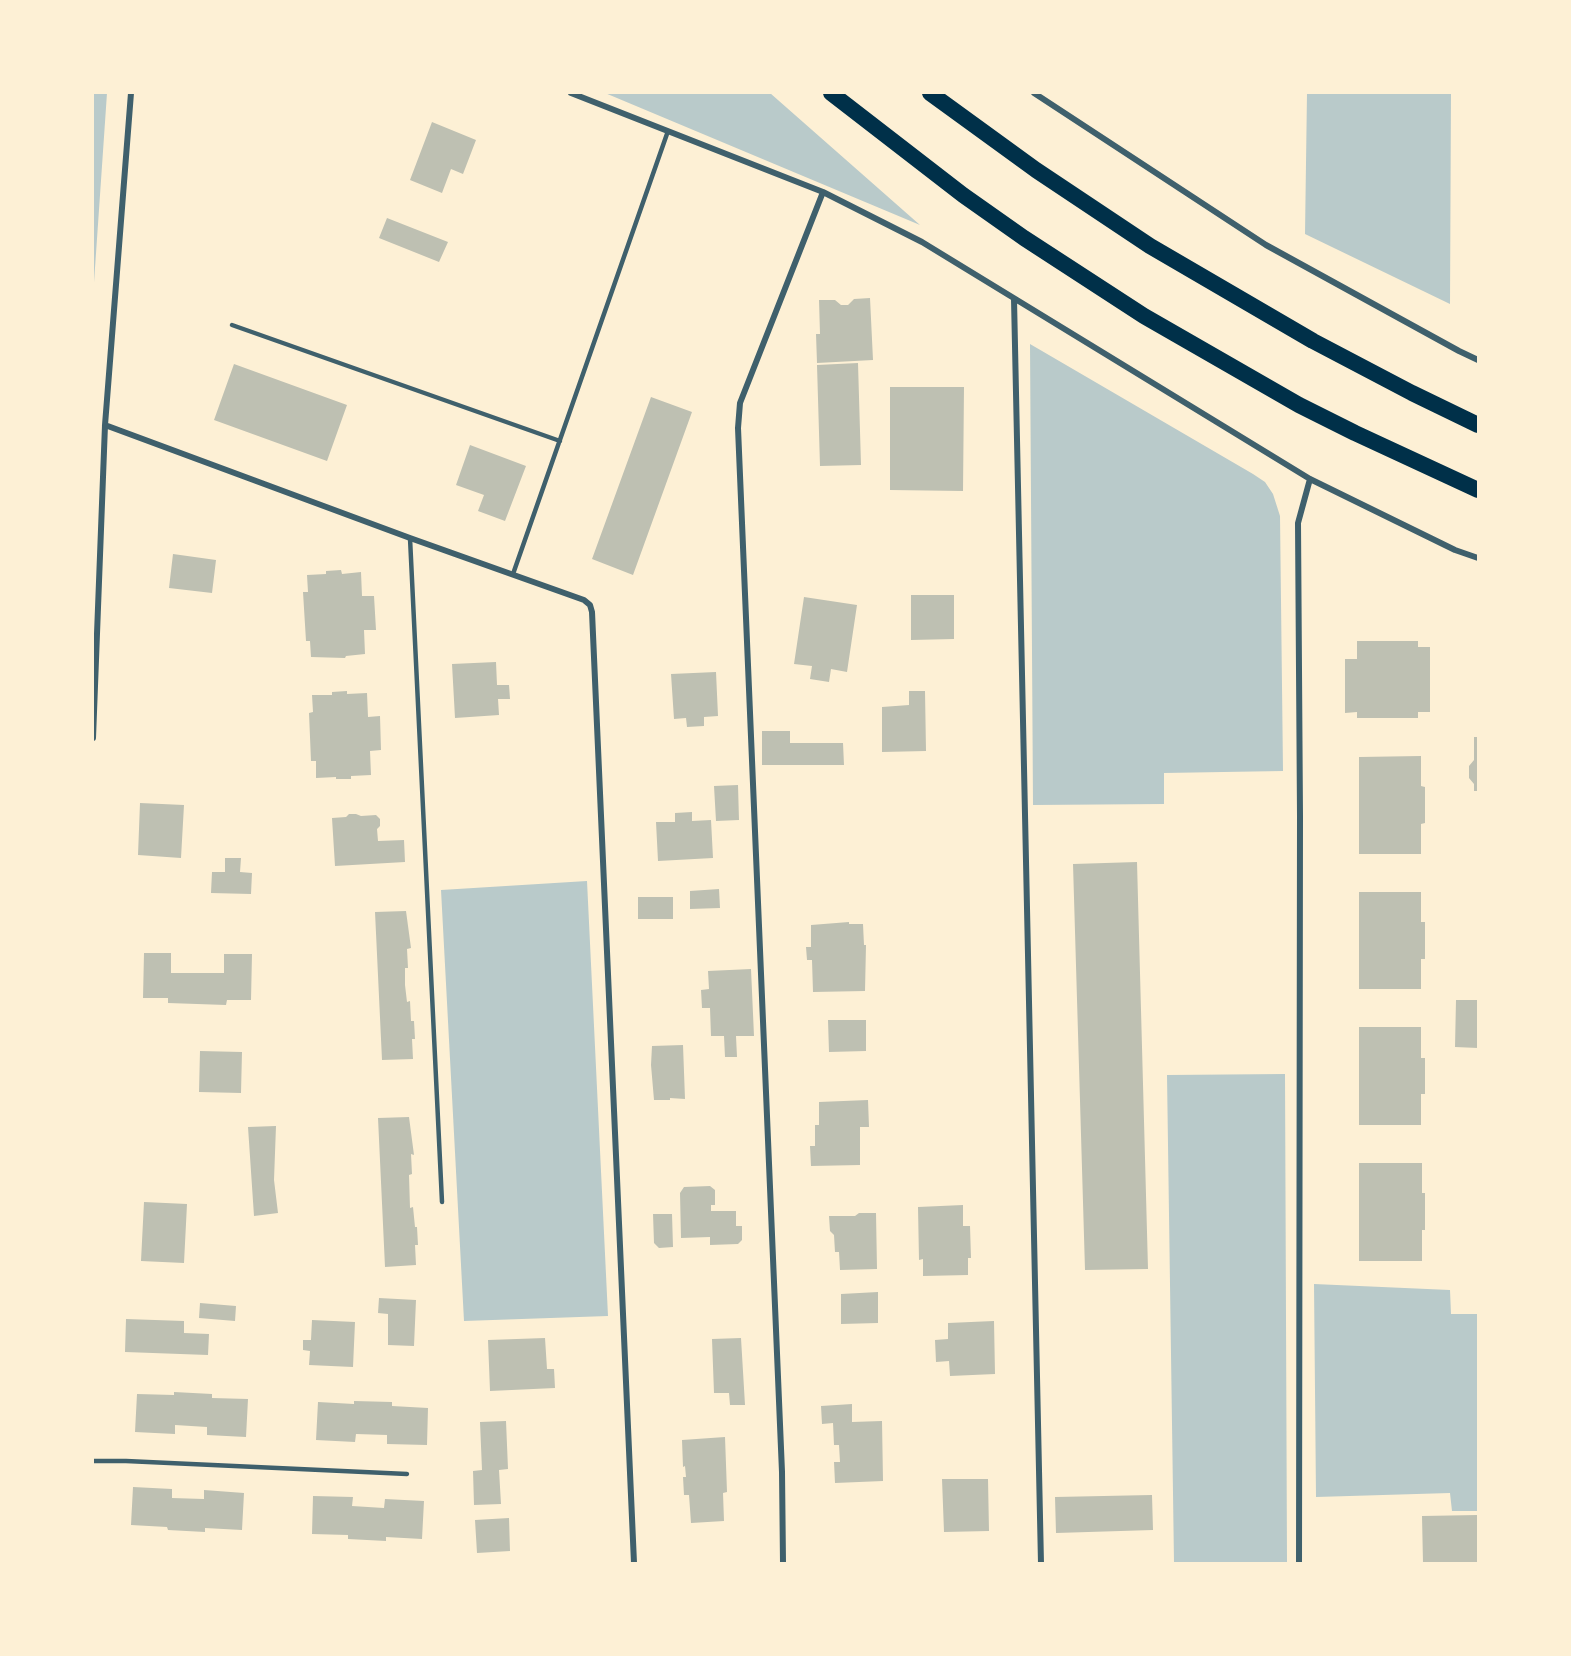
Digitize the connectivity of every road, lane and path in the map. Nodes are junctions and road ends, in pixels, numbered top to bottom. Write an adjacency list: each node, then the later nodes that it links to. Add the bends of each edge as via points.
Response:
1 (131, 93): 11 (street)
2 (571, 93): 6 (street)
3 (831, 93): 15 (highway, via 963,195 1144,316 1318,414)
4 (930, 93): 12 (highway, via 1026,164 1150,246 1313,341)
5 (1034, 93): 10 (street, via 1266,245)
6 (668, 131): 7 (street); 13 (lane)
7 (823, 192): 8 (street, via 922,242); 24 (street, via 740,403 738,428)
8 (1014, 299): 14 (street); 25 (street)
9 (232, 325): 13 (lane)
10 (1478, 360)
11 (105, 425): 16 (street); 19 (street)
12 (1478, 425)
13 (560, 441): 18 (lane)
14 (1310, 479): 17 (street); 26 (street, via 1298,523)
15 (1478, 490)
16 (410, 538): 18 (street); 20 (lane)
17 (1478, 558)
18 (513, 574): 23 (street, via 584,600 592,612)
19 (93, 738)
20 (442, 1202)
21 (93, 1461): 22 (lane)
22 (407, 1474)
23 (634, 1563)
24 (783, 1563)
25 (1041, 1563)
26 (1299, 1563)

